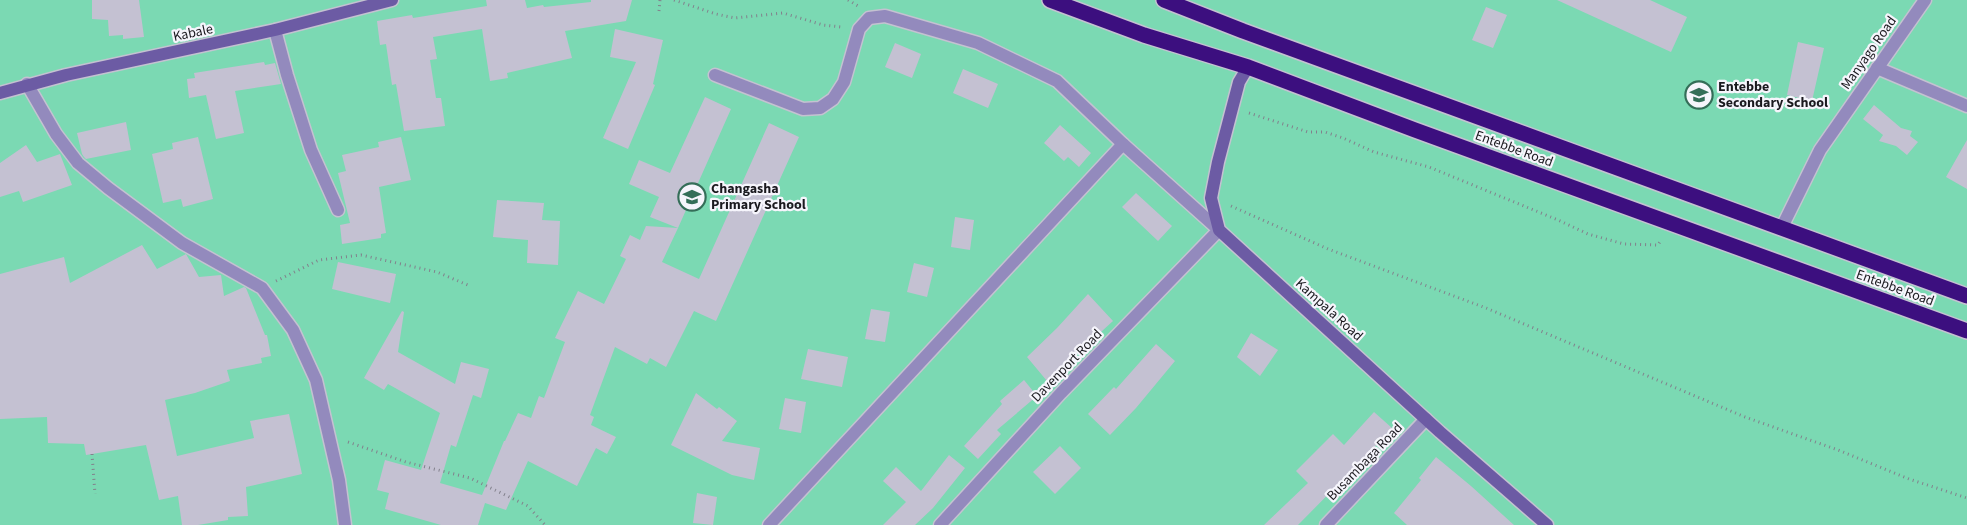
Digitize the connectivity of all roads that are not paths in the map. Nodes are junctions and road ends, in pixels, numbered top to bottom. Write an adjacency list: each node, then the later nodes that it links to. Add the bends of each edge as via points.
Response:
1 (392, 0): 5 (main road, Kabale)
2 (1050, 0): 6 (highway, Entebbe Road, via 1144,35)
3 (1164, 0): 14 (highway, Entebbe Road)
4 (1925, 0): 7 (street, Manyago Road)
5 (275, 30): 9 (main road, Kabale); 13 (street, via 311,150)
6 (1248, 67): 15 (main road, via 1239,82 1211,198); 17 (highway, Entebbe Road)
7 (1877, 68): 11 (street); 14 (street, Manyago Road, via 1820,150)
8 (715, 75): 12 (street, via 803,109 820,108 833,98 844,82 859,29 869,18 885,16 978,43 1057,81)
9 (28, 84): 10 (main road, Kabale); 19 (street, via 56,134 78,163 182,243 262,288 293,330 316,380 339,480)
10 (0, 93)
11 (1967, 106)
12 (1123, 144): 15 (street); 20 (street)
13 (338, 210)
14 (1781, 229): 16 (highway, Entebbe Road)
15 (1219, 230): 18 (main road, Kampala Road); 21 (street, Davenport Road)
16 (1967, 296)
17 (1967, 331)
18 (1426, 419): 22 (street, Busambaga Road); 23 (main road, Kampala Road)
19 (345, 525)
20 (769, 525)
21 (940, 525)
22 (1326, 525)
23 (1547, 525)

